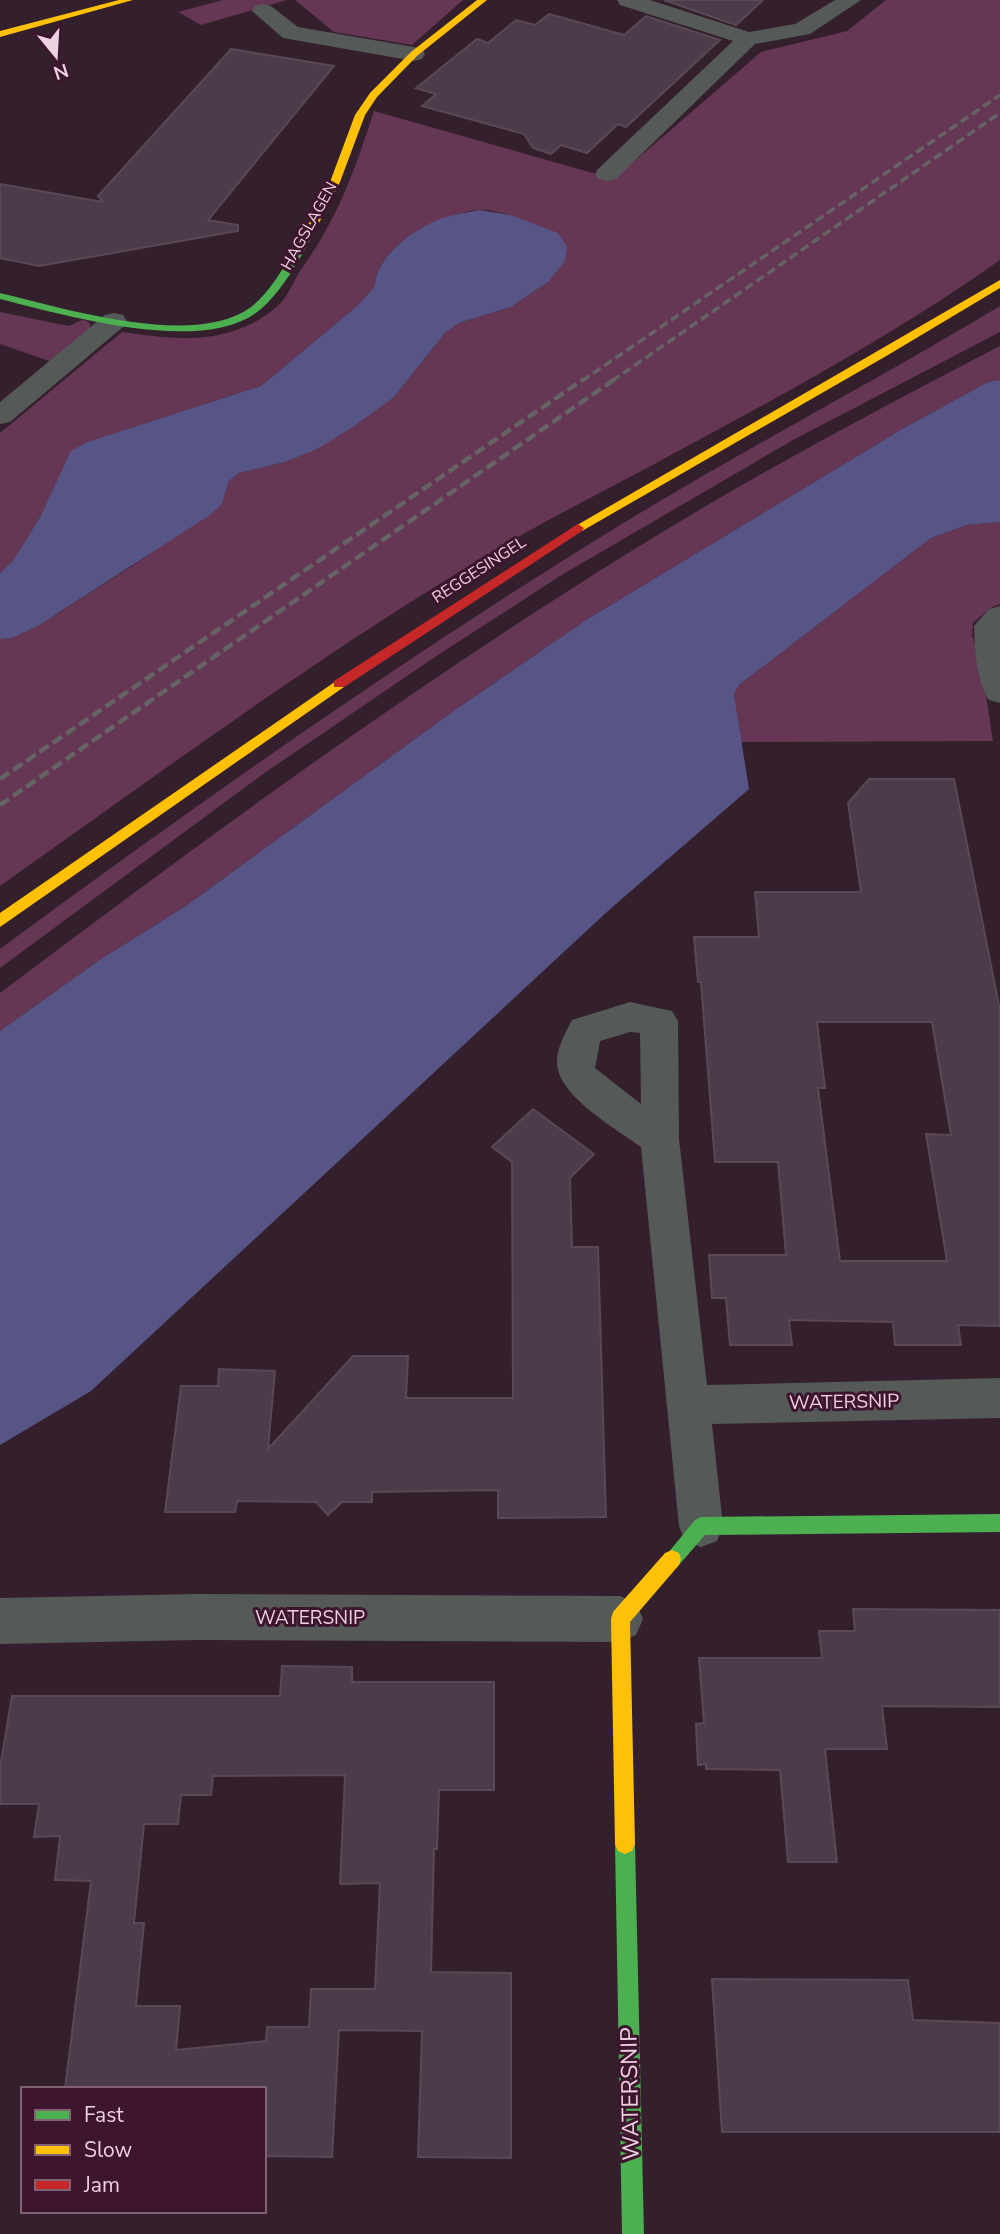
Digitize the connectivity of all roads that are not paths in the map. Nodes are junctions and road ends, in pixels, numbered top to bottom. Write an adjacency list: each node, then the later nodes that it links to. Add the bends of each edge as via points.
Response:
1 (129, 0): 6 (street)
2 (483, 0): 8 (street, HAGSLAGEN)
3 (628, 0): 7 (street)
4 (850, 0): 7 (street, via 802,29)
5 (263, 11): 8 (street, via 291,33)
6 (0, 34)
7 (748, 38): 9 (street)
8 (414, 54): 12 (street, HAGSLAGEN, via 389,76 360,115 335,181 303,244 255,309 223,324 190,330)
9 (607, 174)
10 (1000, 283): 16 (street, REGGESINGEL, via 533,555 290,715)
11 (0, 296): 12 (street, HAGSLAGEN)
12 (114, 321): 13 (street)
13 (0, 416)
14 (1000, 616): 15 (street, via 990,626)
15 (1000, 692)
16 (0, 921)
17 (660, 1139): 19 (street)
18 (1000, 1398): 19 (street, WATERSNIP)
19 (688, 1405): 21 (street)
20 (1000, 1522): 21 (street)
21 (701, 1525): 22 (street)
22 (620, 1619): 23 (street, WATERSNIP); 24 (street, WATERSNIP)
23 (0, 1621)
24 (633, 2234)

